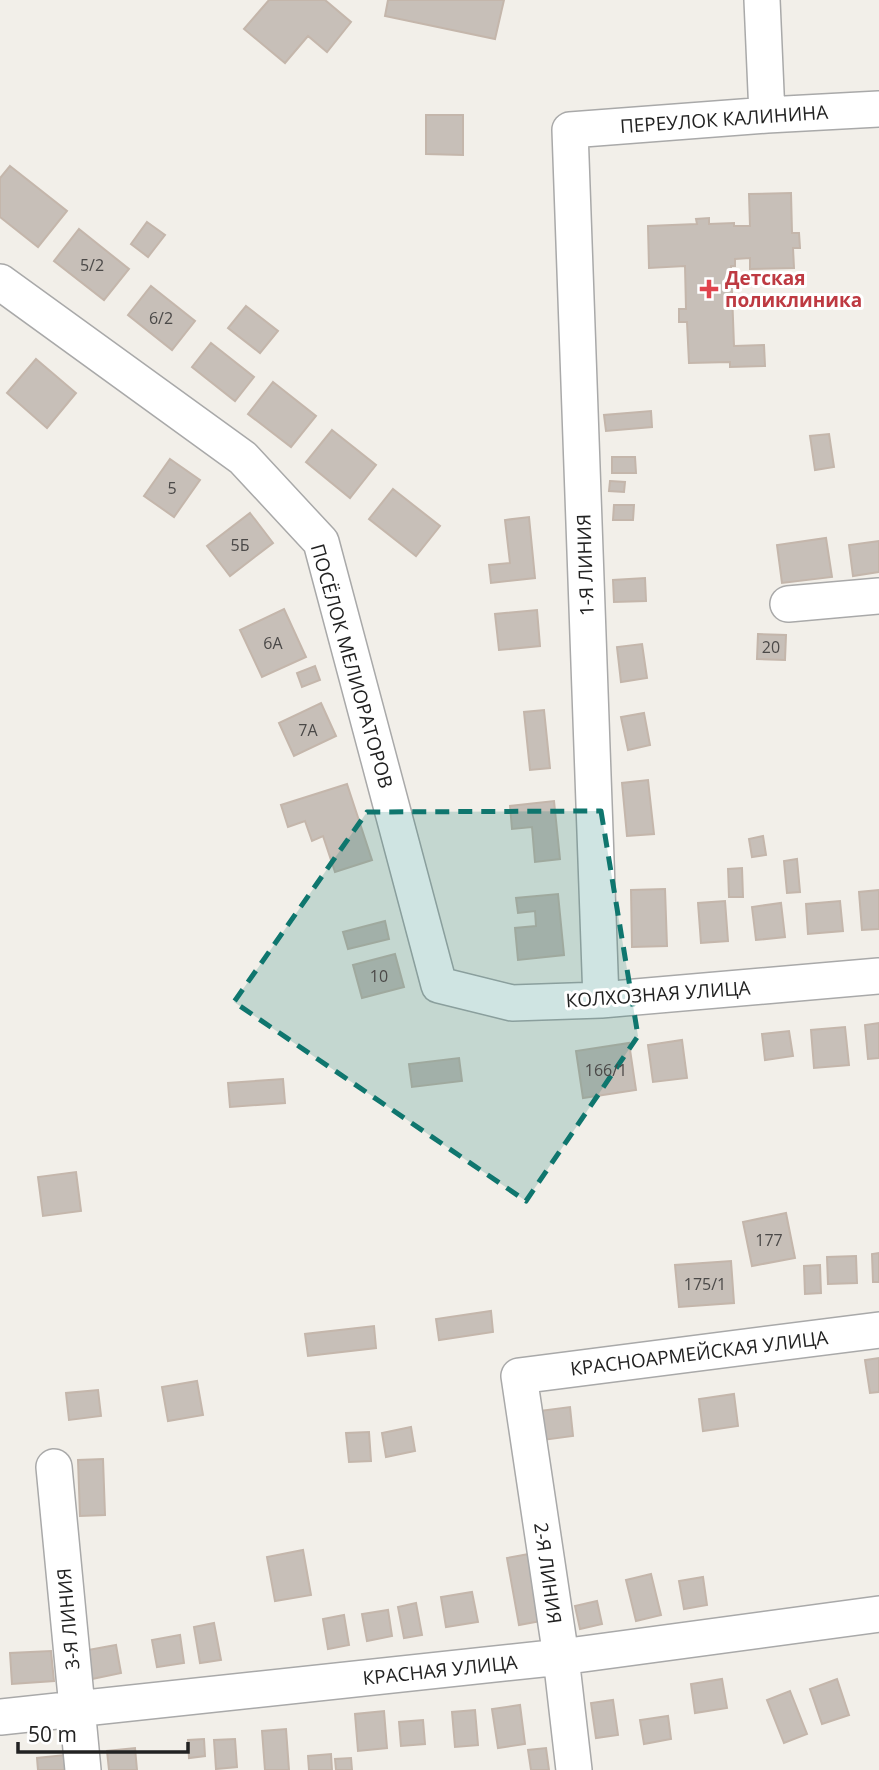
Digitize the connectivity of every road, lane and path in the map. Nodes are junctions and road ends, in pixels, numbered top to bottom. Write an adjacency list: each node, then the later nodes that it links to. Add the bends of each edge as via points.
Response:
1 (762, 0): 3 (street)
2 (879, 109): 3 (street, ПЕРЕУЛОК КАЛИНИНА)
3 (767, 115): 4 (street, ПЕРЕУЛОК КАЛИНИНА)
4 (570, 130): 10 (street, 1-Я ЛИНИЯ)
5 (0, 282): 9 (street, ПОСЁЛОК МЕЛИОРАТОРОВ, via 243,458 321,542)
6 (879, 596): 7 (street)
7 (788, 604)
8 (879, 976): 10 (street, КОЛХОЗНАЯ УЛИЦА)
9 (439, 985): 10 (street, КОЛХОЗНАЯ УЛИЦА, via 512,1003)
10 (601, 1000)
11 (879, 1330): 12 (street, КРАСНОАРМЕЙСКАЯ УЛИЦА)
12 (519, 1376): 15 (street, 2-Я ЛИНИЯ)
13 (54, 1467): 16 (street, 3-Я ЛИНИЯ)
14 (879, 1614): 15 (street, КРАСНАЯ УЛИЦА)
15 (561, 1657): 16 (street, КРАСНАЯ УЛИЦА); 19 (street, 2-Я ЛИНИЯ)
16 (76, 1710): 17 (street, КРАСНАЯ УЛИЦА); 18 (street, 3-Я ЛИНИЯ)
17 (0, 1717)
18 (83, 1770)
19 (574, 1770)

